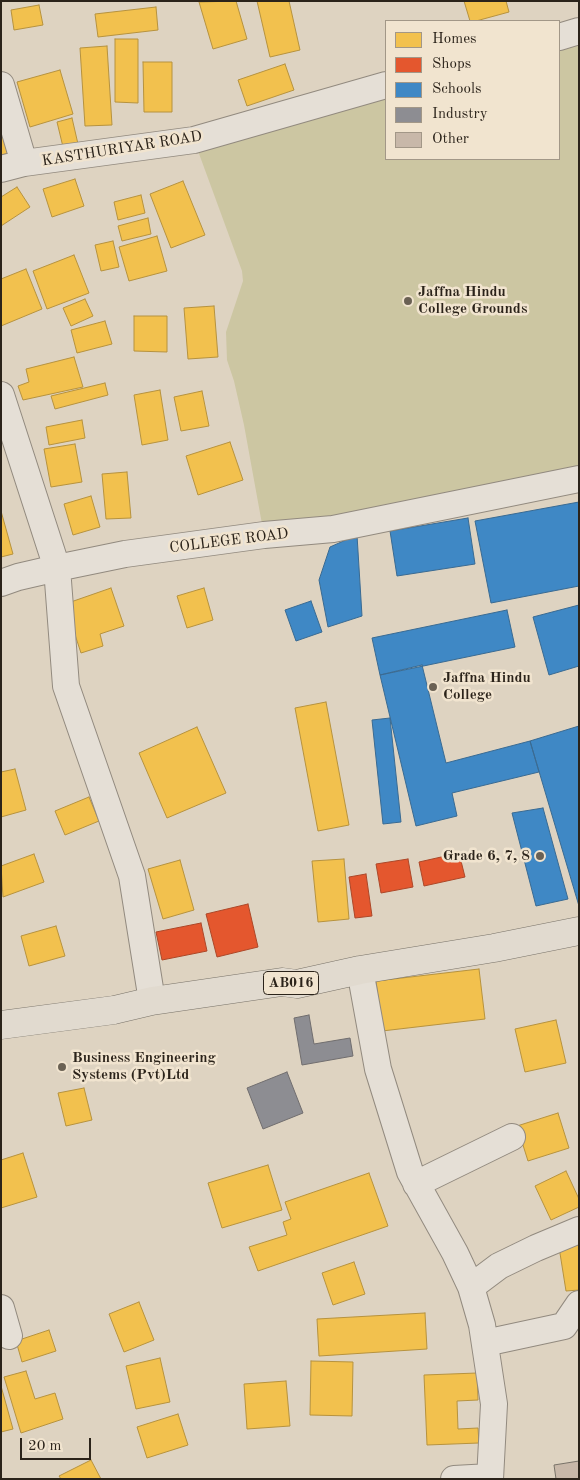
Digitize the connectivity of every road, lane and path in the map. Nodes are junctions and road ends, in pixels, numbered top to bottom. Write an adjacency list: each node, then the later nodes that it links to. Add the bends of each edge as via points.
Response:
1 (579, 31): 2 (street)
2 (560, 36)
3 (385, 84): 5 (street, KASTHURIYAR ROAD, via 194,140)
4 (1, 85): 5 (street)
5 (12, 166)
6 (1, 396): 8 (street)
7 (579, 479): 8 (street, COLLEGE ROAD, via 333,529 125,554)
8 (57, 568): 9 (street, COLLEGE ROAD); 12 (street, via 66,686 132,876)
9 (1, 583)
10 (579, 931): 11 (main road, AB016)
11 (360, 970): 12 (main road, AB016, via 296,984 282,982); 15 (street, via 378,1069)
12 (152, 1002): 13 (main road, AB016)
13 (1, 1025)
14 (512, 1137): 15 (street)
15 (416, 1184): 17 (street)
16 (579, 1230): 17 (street, via 499,1266)
17 (471, 1287): 21 (street)
18 (579, 1304): 21 (street, via 564,1326)
19 (1, 1308): 20 (street)
20 (8, 1336)
21 (485, 1343): 22 (street, via 494,1404)
22 (490, 1478): 23 (street)
23 (454, 1479)

